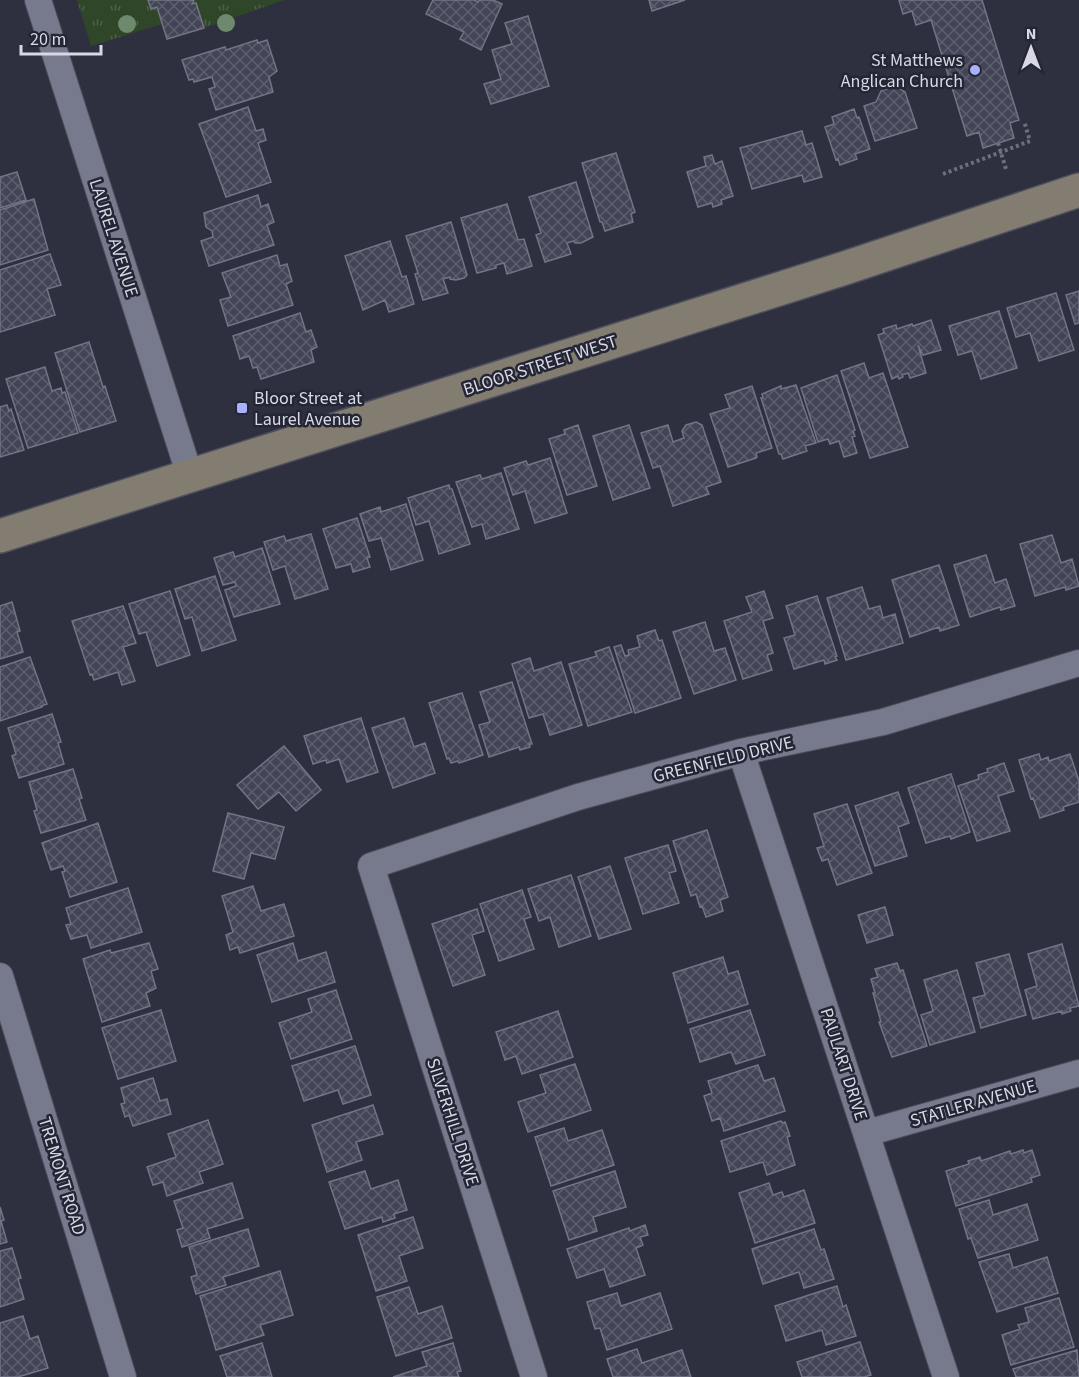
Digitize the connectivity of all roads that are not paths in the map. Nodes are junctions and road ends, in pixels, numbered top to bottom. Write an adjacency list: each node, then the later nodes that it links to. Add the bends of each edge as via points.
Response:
1 (38, 0): 3 (street, LAUREL AVENUE)
2 (1079, 190): 3 (main road, BLOOR STREET WEST)
3 (190, 476): 4 (main road, BLOOR STREET WEST)
4 (0, 537)
5 (1079, 663): 6 (street, GREENFIELD DRIVE, via 883,722)
6 (741, 752): 7 (street, GREENFIELD DRIVE, via 578,796); 10 (street, PAULART DRIVE)
7 (371, 866): 12 (street, SILVERHILL DRIVE)
8 (0, 976): 11 (street, TREMONT ROAD)
9 (1079, 1073): 10 (street, STATLER AVENUE)
10 (867, 1133): 13 (street, PAULART DRIVE)
11 (123, 1377)
12 (534, 1377)
13 (946, 1377)

